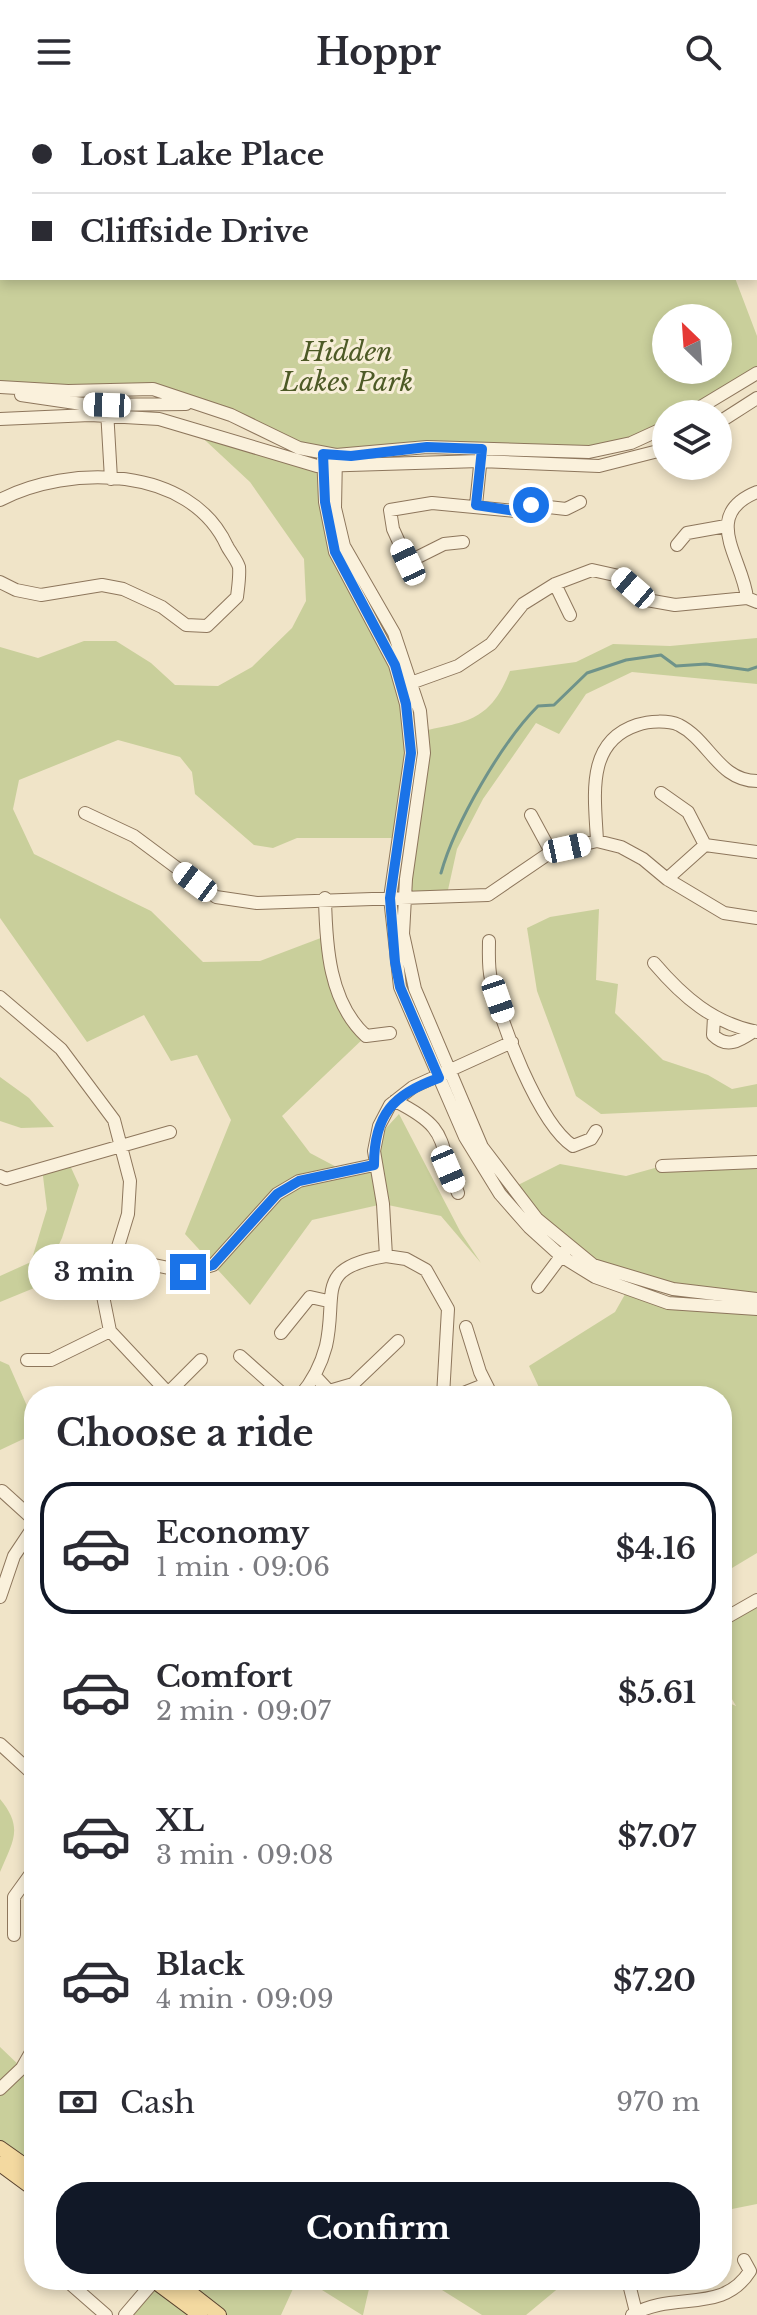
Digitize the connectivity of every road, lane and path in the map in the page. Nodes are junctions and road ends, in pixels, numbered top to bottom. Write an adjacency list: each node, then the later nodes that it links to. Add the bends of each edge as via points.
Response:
1 (757, 373): 4 (street)
2 (0, 388): 5 (street, via 153,389); 6 (street)
3 (757, 398): 7 (street)
4 (712, 400)
5 (205, 406): 6 (street); 12 (street)
6 (107, 411): 8 (street); 12 (street, via 159,419 295,462); 13 (street)
7 (732, 414)
8 (0, 419)
9 (652, 433): 11 (street, via 589,452)
10 (652, 453): 11 (street, via 599,466)
11 (481, 455): 12 (street, via 366,466); 12 (street, via 427,447); 17 (street)
12 (329, 460): 25 (street, via 344,546 394,633)
13 (111, 479): 15 (street, via 25,487); 21 (street, via 175,493 220,530 239,565 237,597 207,626 186,625 123,589 102,585 41,595)
14 (757, 492): 18 (street, via 734,507)
15 (0, 500)
16 (580, 502): 17 (street, via 566,509 531,505 515,511)
17 (476, 505): 19 (street, via 432,503 390,510 408,562 444,544)
18 (726, 526): 20 (street, via 687,533); 23 (street)
19 (463, 542)
20 (677, 545)
21 (0, 582)
22 (555, 584): 23 (street, via 592,570 619,576 647,600 675,605); 24 (street); 25 (street, via 523,604 491,644 458,666)
23 (752, 600)
24 (570, 615)
25 (408, 684): 36 (street, via 411,753); 37 (street, via 424,753)
26 (757, 781): 30 (street, via 728,772 680,725 639,724 606,745 597,765)
27 (661, 793): 31 (street, via 688,812)
28 (85, 813): 35 (street, via 134,836 216,897 257,903)
29 (531, 815): 32 (street)
30 (597, 841): 32 (street); 34 (street, via 632,853)
31 (705, 845): 33 (street); 34 (street)
32 (551, 852): 37 (street, via 488,895)
33 (757, 852)
34 (667, 879): 38 (street, via 724,913)
35 (325, 898): 36 (street); 43 (street, via 326,954 350,1022 366,1036)
36 (390, 898): 37 (street); 46 (street, via 400,987)
37 (405, 898): 45 (street, via 403,934 415,989)
38 (757, 918)
39 (489, 941): 44 (street, via 490,978)
40 (654, 963): 42 (street, via 678,991 714,1017)
41 (0, 997): 50 (street, via 61,1049 114,1120)
42 (755, 1031)
43 (390, 1033)
44 (512, 1042): 45 (street); 48 (street, via 547,1120 562,1138 579,1145)
45 (451, 1070): 46 (street); 56 (street, via 482,1147)
46 (439, 1078): 47 (street, via 413,1087); 56 (street, via 465,1137 500,1194)
47 (395, 1101): 52 (street, via 379,1126); 55 (street, via 428,1118 447,1151)
48 (596, 1131)
49 (170, 1132): 50 (street)
50 (122, 1144): 54 (street, via 6,1179); 58 (street, via 130,1181 128,1214)
51 (757, 1162): 53 (street)
52 (374, 1165): 57 (street); 58 (street, via 299,1181 277,1194 213,1265 188,1272)
53 (662, 1166)
54 (0, 1176)
55 (458, 1193)
56 (565, 1252): 59 (street); 60 (street, via 673,1289); 62 (street, via 595,1277 668,1303)
57 (386, 1256): 61 (street, via 359,1261 334,1279); 77 (street, via 426,1270 448,1309)
58 (116, 1257): 64 (street, via 103,1296)
59 (538, 1287)
60 (757, 1299)
61 (328, 1301): 65 (street, via 310,1297); 70 (street, via 326,1345)
62 (757, 1309)
63 (466, 1327): 78 (street)
64 (110, 1331): 68 (street, via 51,1360); 71 (street)
65 (281, 1333)
66 (398, 1341): 76 (street)
67 (240, 1356): 73 (street)
68 (27, 1360)
69 (201, 1360): 72 (street)
70 (315, 1376): 74 (street); 75 (street)
71 (160, 1386)
72 (176, 1386)
73 (274, 1386)
74 (308, 1386)
75 (324, 1386)
76 (346, 1386)
77 (442, 1386)
78 (488, 1386)
79 (2, 1491): 80 (street)
80 (24, 1511)
81 (24, 1541): 82 (street)
82 (0, 1597)
83 (757, 1600): 84 (street)
84 (732, 1614)
85 (0, 1744): 86 (street)
86 (24, 1766)
87 (24, 1883): 88 (street, via 14,1897)
88 (14, 1935)
89 (24, 2064): 90 (street)
90 (0, 2089)
91 (0, 2148): 93 (main road)
92 (0, 2164): 94 (main road)
93 (24, 2165)
94 (24, 2182)
95 (744, 2260): 101 (street, via 750,2271 743,2285 715,2305)
96 (77, 2290): 102 (street)
97 (143, 2290): 103 (street)
98 (167, 2290): 104 (main road)
99 (187, 2290): 105 (main road)
100 (630, 2290): 101 (street)
101 (634, 2314)
102 (106, 2315)
103 (125, 2315)
104 (200, 2315)
105 (219, 2315)

